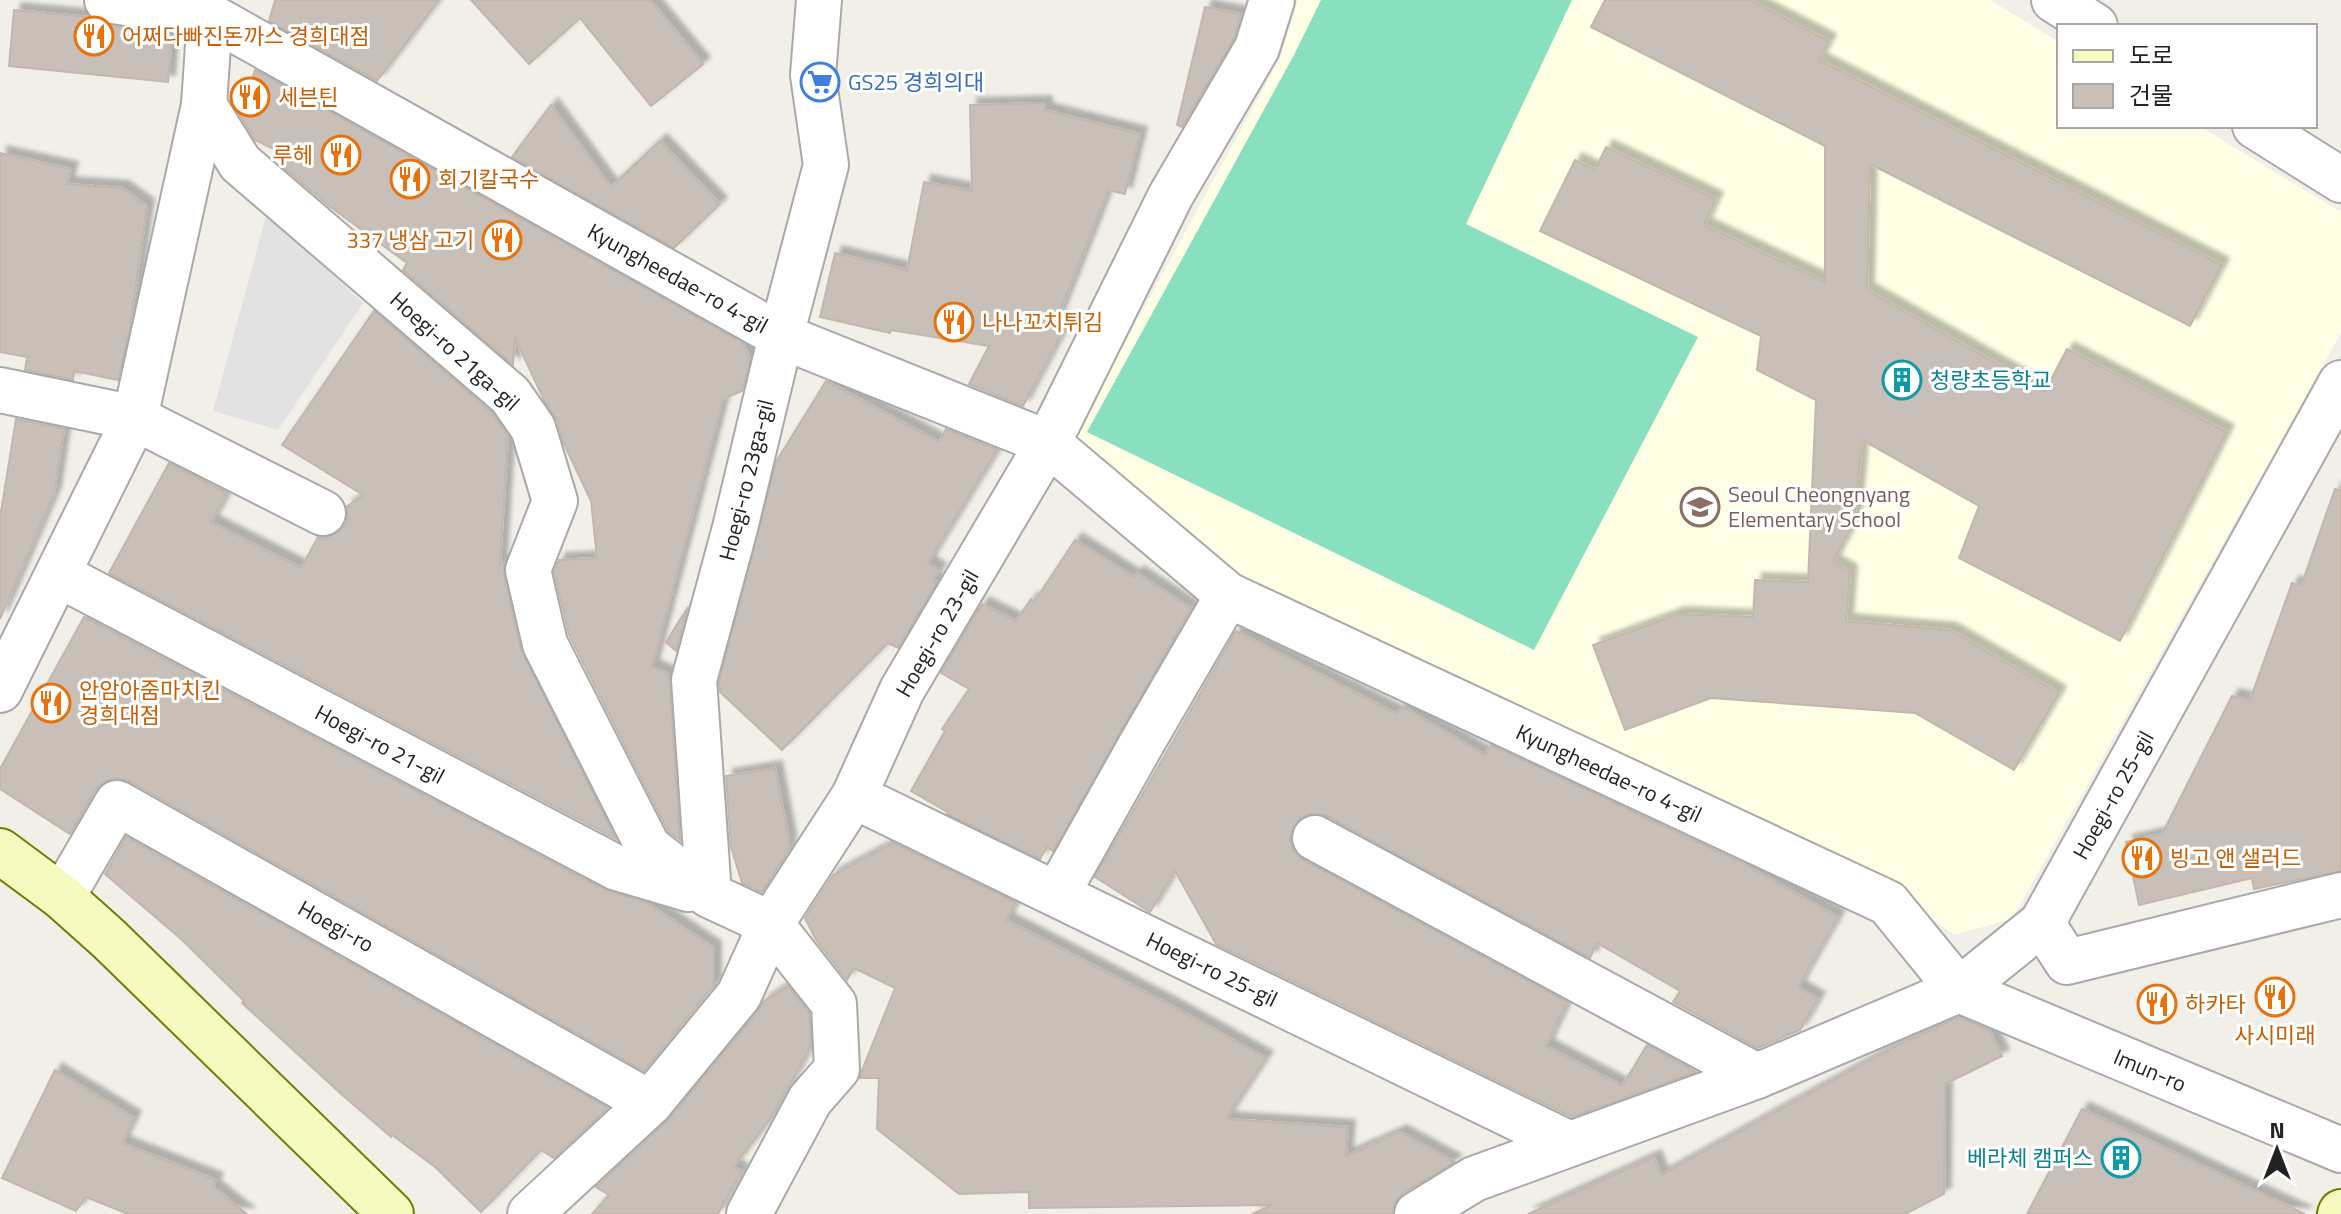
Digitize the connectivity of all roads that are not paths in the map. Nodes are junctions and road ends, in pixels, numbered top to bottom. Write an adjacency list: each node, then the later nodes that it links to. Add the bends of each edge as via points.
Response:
1 (107, 0): 5 (street, Kyungheedae-ro 4-gil)
2 (819, 0): 10 (street, Hoegi-ro 23ga-gil, via 813,75 826,165)
3 (1272, 0): 14 (street, Hoegi-ro 23-gil, via 1257,48 1171,195)
4 (2054, 0): 6 (street)
5 (205, 8): 7 (street); 10 (street, Kyungheedae-ro 4-gil)
6 (2092, 24)
7 (204, 105): 13 (street); 23 (street, Hoegi-ro 21ga-gil, via 240,163 510,395 533,428 555,501 528,570 545,644 648,847)
8 (2258, 128): 9 (street)
9 (2341, 180)
10 (781, 336): 14 (street, Kyungheedae-ro 4-gil); 23 (street, Hoegi-ro 23ga-gil, via 694,680)
11 (2341, 383): 26 (street, Hoegi-ro 25-gil)
12 (0, 390): 13 (street)
13 (135, 418): 15 (street); 16 (street)
14 (1048, 443): 17 (street, Kyungheedae-ro 4-gil); 19 (street, Hoegi-ro 23-gil, via 902,690)
15 (323, 513)
16 (59, 575): 18 (street); 23 (street, Hoegi-ro 21-gil, via 617,868)
17 (1228, 595): 22 (street); 28 (street, Kyungheedae-ro 4-gil, via 1888,903)
18 (0, 690)
19 (854, 796): 22 (street, Hoegi-ro 25-gil); 27 (street, Hoegi-ro 23-gil)
20 (1315, 838): 29 (street)
21 (0, 851): 25 (main road)
22 (1057, 894): 31 (street, Hoegi-ro 25-gil)
23 (709, 895): 27 (street)
24 (2341, 895): 26 (street, via 2067,962)
25 (62, 897): 30 (street, Hoegi-ro, via 117,803); 33 (main road)
26 (2042, 923): 28 (street, Hoegi-ro 25-gil)
27 (771, 924): 30 (street, Hoegi-ro 23-gil, via 739,995); 35 (street, via 834,1004 837,1069 810,1100)
28 (1959, 990): 29 (street, Hoegi-ro 25-gil); 32 (street, Imun-ro)
29 (1757, 1076): 31 (street, Hoegi-ro 25-gil)
30 (650, 1103): 34 (street, Hoegi-ro 23-gil)
31 (1568, 1143): 36 (street, Hoegi-ro 25-gil, via 1474,1179)
32 (2341, 1150)
33 (391, 1214)
34 (530, 1214)
35 (749, 1214)
36 (1417, 1214)

